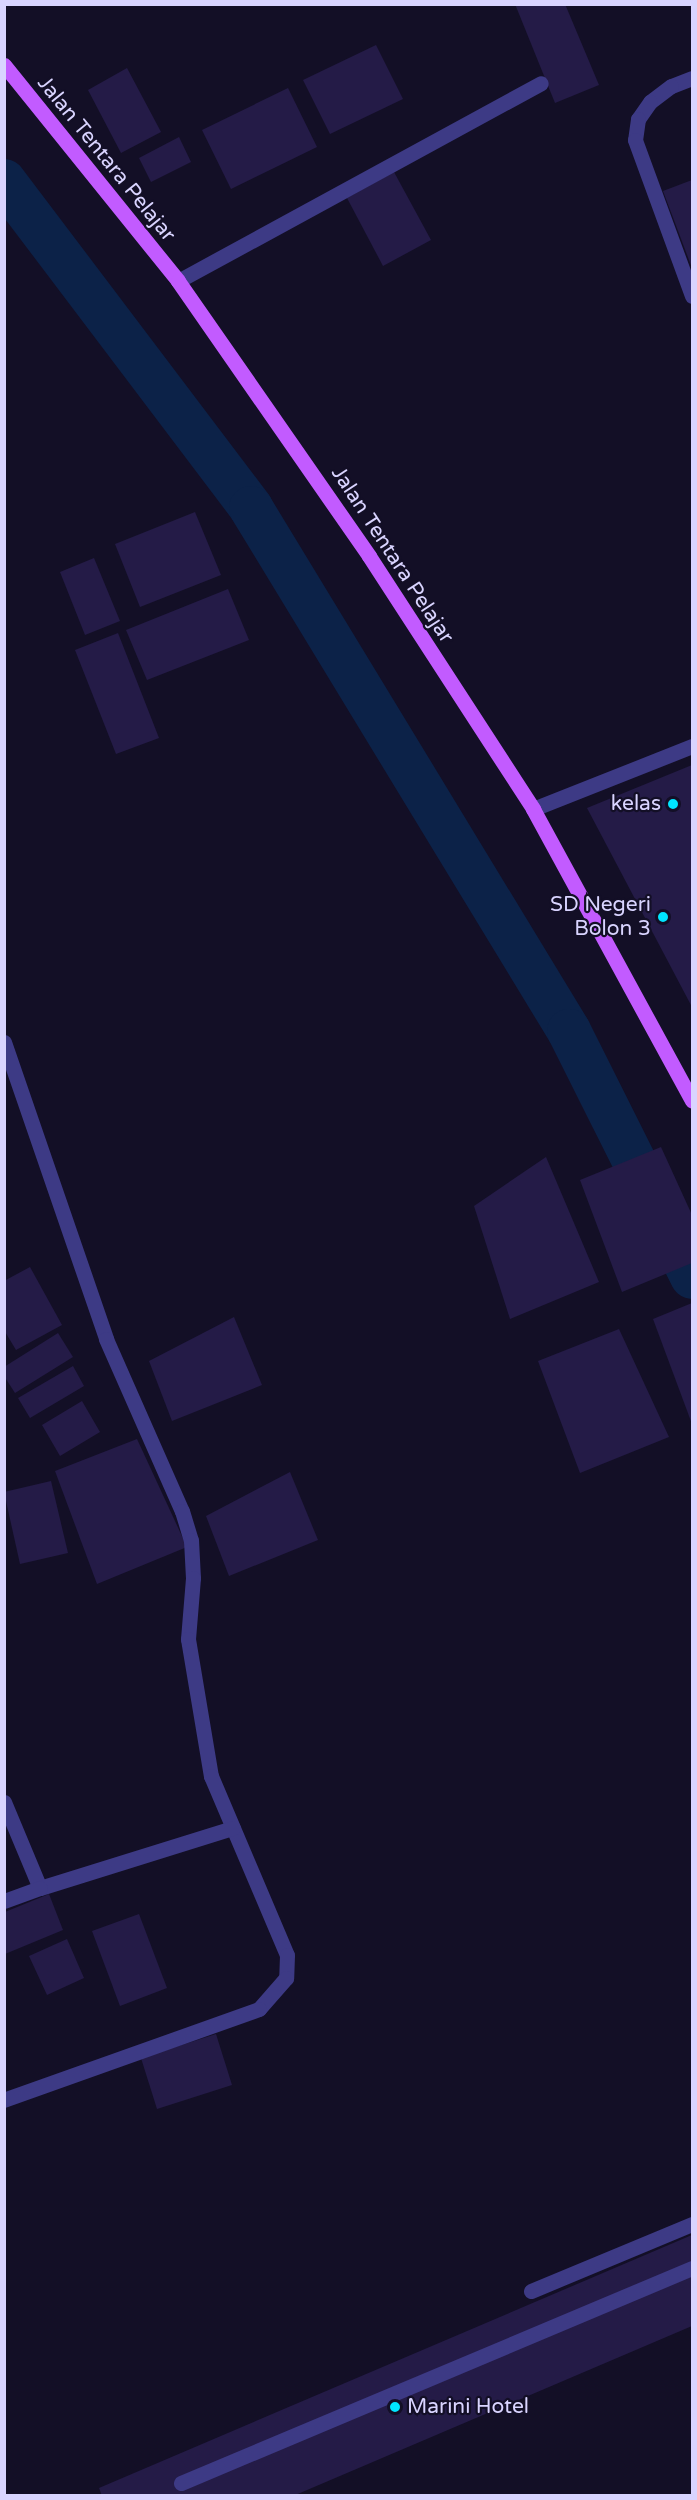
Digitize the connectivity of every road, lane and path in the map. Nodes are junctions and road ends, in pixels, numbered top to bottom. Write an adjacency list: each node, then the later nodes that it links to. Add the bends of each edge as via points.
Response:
1 (4, 65): 4 (main road, Jalan Tentara Pelajar)
2 (693, 78): 5 (street, via 671,86 650,102 638,119 635,140)
3 (541, 83): 4 (street)
4 (178, 281): 7 (main road, Jalan Tentara Pelajar, via 363,547)
5 (693, 296)
6 (693, 746): 7 (street)
7 (533, 809): 9 (main road, Jalan Tentara Pelajar)
8 (4, 1042): 11 (street, via 106,1339 185,1520 193,1578 188,1639 211,1776)
9 (693, 1101)
10 (4, 1802): 12 (street)
11 (233, 1828): 12 (street); 14 (street, via 287,1955 286,1978 275,1994 259,2009 236,2020)
12 (40, 1888): 13 (street)
13 (4, 1901)
14 (4, 2100)
15 (693, 2224): 17 (street)
16 (693, 2268): 18 (street)
17 (531, 2291)
18 (181, 2483)

